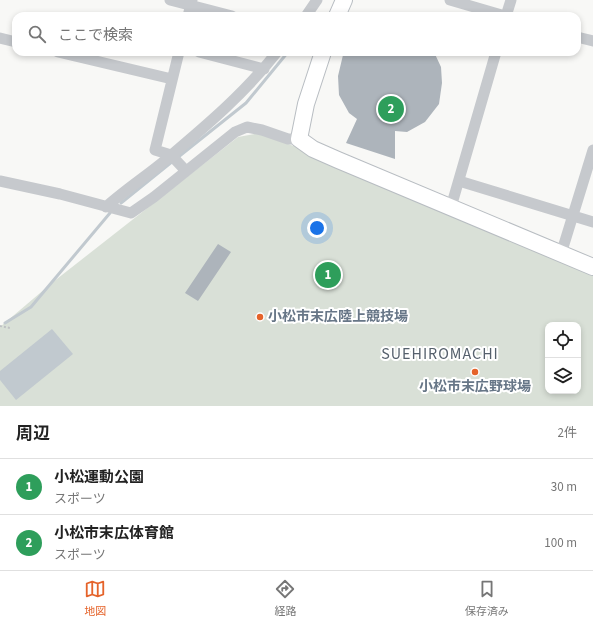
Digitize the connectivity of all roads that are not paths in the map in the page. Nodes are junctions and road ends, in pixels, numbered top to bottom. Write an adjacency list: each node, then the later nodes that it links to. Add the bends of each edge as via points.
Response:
1 (170, 0): 6 (street)
2 (317, 0): 9 (street)
3 (344, 0): 10 (street)
4 (450, 0): 11 (street)
5 (511, 0): 12 (street)
6 (191, 2): 7 (street); 8 (street)
7 (189, 12)
8 (220, 12)
9 (309, 12)
10 (339, 12)
11 (492, 12)
12 (507, 12)
13 (0, 38): 15 (street)
14 (581, 38): 16 (street)
15 (12, 41)
16 (593, 41)
17 (75, 56): 24 (street)
18 (178, 56): 24 (street)
19 (215, 56): 23 (street)
20 (274, 56): 23 (street)
21 (322, 56): 25 (street, via 306,104)
22 (495, 56): 30 (street)
23 (264, 68): 27 (street, via 222,112)
24 (172, 79): 27 (street, via 155,150)
25 (299, 139): 28 (street, via 288,139 247,127 235,132); 32 (street, via 312,149)
26 (593, 150): 33 (street)
27 (172, 155): 28 (street); 31 (street)
28 (183, 168): 31 (street, via 131,213)
29 (0, 181): 31 (street)
30 (459, 181): 32 (street); 33 (street)
31 (106, 207)
32 (451, 207): 35 (street)
33 (573, 216): 34 (street); 35 (street)
34 (593, 222)
35 (561, 254): 36 (street)
36 (593, 267)

